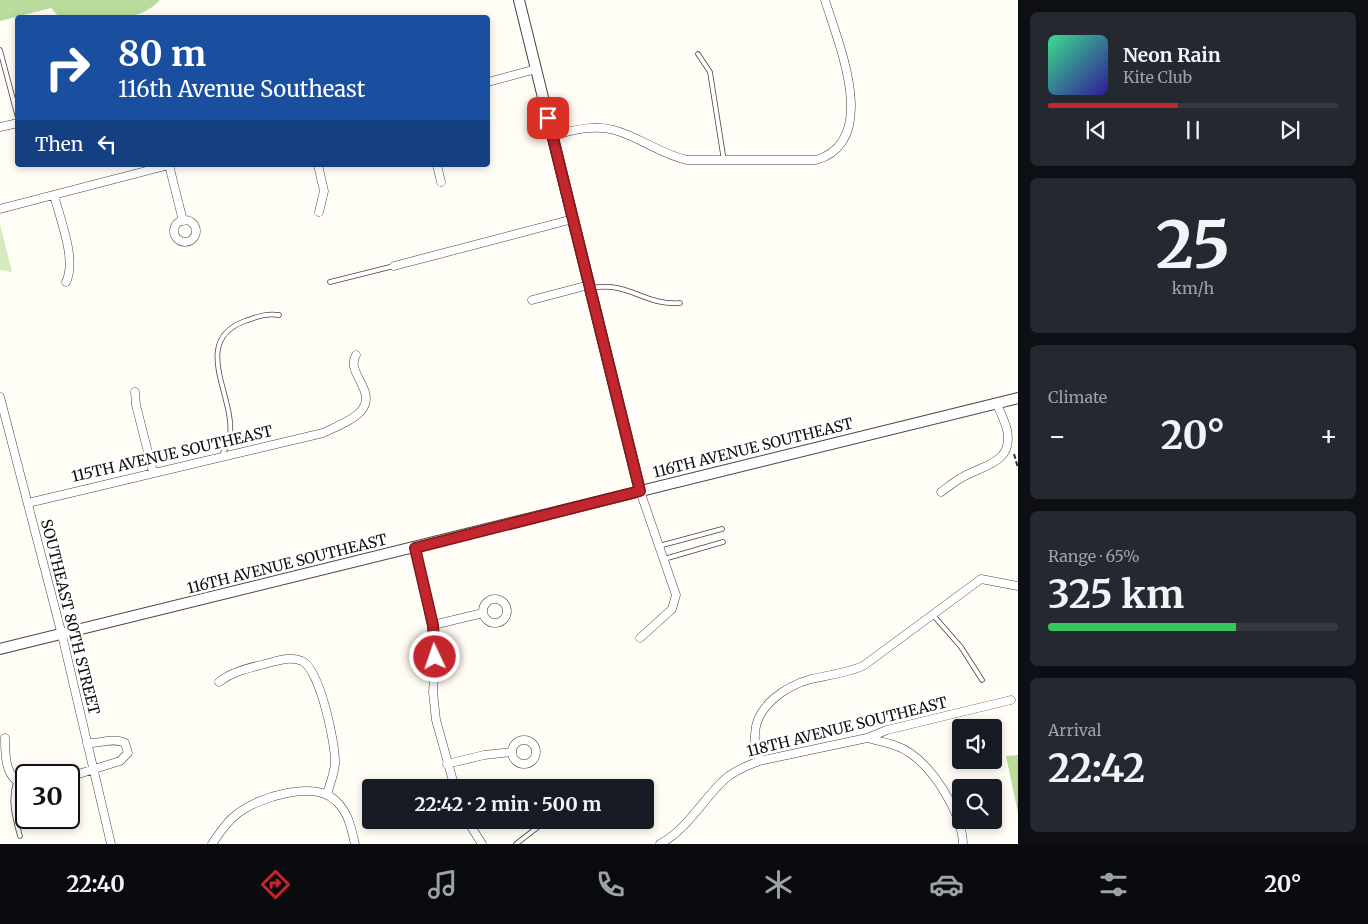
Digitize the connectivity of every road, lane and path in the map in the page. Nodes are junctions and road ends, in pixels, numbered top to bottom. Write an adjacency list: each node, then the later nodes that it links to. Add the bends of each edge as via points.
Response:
1 (519, 0): 5 (street)
2 (825, 0): 11 (street, via 852,98 847,132 838,147 816,160)
3 (0, 50): 7 (lane)
4 (698, 54): 11 (lane, via 710,72)
5 (536, 69): 6 (street); 10 (street)
6 (490, 81)
7 (15, 107)
8 (15, 124): 9 (street)
9 (0, 127)
10 (552, 135): 11 (street, via 604,128 670,156 687,160); 20 (street)
11 (724, 160)
12 (161, 167): 17 (street)
13 (170, 167): 21 (street)
14 (318, 167): 19 (street, via 324,191)
15 (437, 167): 16 (street)
16 (441, 182)
17 (54, 195): 18 (street); 23 (street, via 69,256 70,274)
18 (0, 209)
19 (318, 212)
20 (573, 219): 22 (street); 25 (street)
21 (183, 221)
22 (394, 266): 24 (lane)
23 (66, 282)
24 (330, 282)
25 (590, 287): 26 (street); 27 (lane, via 608,286 629,290 653,302); 38 (street)
26 (532, 300)
27 (680, 303)
28 (279, 315): 35 (lane, via 267,314 235,325 224,334 218,346 230,434)
29 (356, 355): 35 (street, 115TH AVENUE SOUTHEAST, via 354,366 366,394 365,405 356,415 323,433)
30 (135, 392): 37 (street)
31 (0, 397): 40 (street, SOUTHEAST 80TH STREET)
32 (1018, 398): 33 (street, 116TH AVENUE SOUTHEAST)
33 (997, 404): 38 (street, 116TH AVENUE SOUTHEAST); 39 (street, via 1007,430 1006,448 996,462 961,478)
34 (1013, 450): 36 (path)
35 (221, 456): 37 (street, 115TH AVENUE SOUTHEAST)
36 (1018, 468)
37 (153, 472): 40 (street, 115TH AVENUE SOUTHEAST)
38 (640, 491): 43 (street); 44 (street, 116TH AVENUE SOUTHEAST)
39 (941, 492)
40 (28, 503): 50 (street, SOUTHEAST 80TH STREET)
41 (722, 529): 43 (lane)
42 (723, 542): 45 (lane)
43 (659, 546): 45 (street)
44 (415, 548): 49 (street); 50 (street, 116TH AVENUE SOUTHEAST)
45 (664, 559): 51 (street, via 674,588 675,603 666,616)
46 (1018, 586): 48 (street, via 981,579)
47 (483, 613): 49 (street)
48 (933, 615): 53 (lane, via 961,646); 60 (street, via 863,666 808,680 775,697 757,722 754,740)
49 (433, 625): 61 (street, via 436,646 433,692)
50 (62, 635): 52 (street, 116TH AVENUE SOUTHEAST); 58 (street, SOUTHEAST 80TH STREET)
51 (640, 638)
52 (0, 649)
53 (982, 680)
54 (219, 682): 67 (street, via 236,671 289,659 309,665 318,681 334,750 334,773)
55 (1011, 700): 57 (street, 118TH AVENUE SOUTHEAST, via 887,730)
56 (6, 738): 65 (street, via 5,757)
57 (867, 738): 60 (street, 118TH AVENUE SOUTHEAST); 79 (street, via 895,745 920,760 959,819)
58 (87, 743): 62 (street, SOUTHEAST 80TH STREET); 62 (street, via 120,741 127,748 128,753 120,762)
59 (512, 752): 61 (street)
60 (759, 761): 78 (street, 118TH AVENUE SOUTHEAST, via 726,778 680,830)
61 (447, 764): 64 (street)
62 (94, 771): 63 (street); 73 (street, SOUTHEAST 80TH STREET)
63 (80, 774)
64 (452, 779)
65 (15, 780)
66 (15, 785): 68 (lane, via 12,795)
67 (327, 794): 74 (street, via 303,790 260,801 235,815); 75 (street, via 344,810)
68 (15, 815)
69 (18, 829): 72 (lane)
70 (473, 829): 76 (street)
71 (535, 829): 77 (lane)
72 (20, 836)
73 (111, 844)
74 (212, 844)
75 (355, 844)
76 (482, 844)
77 (516, 844)
78 (660, 844)
79 (963, 844)

